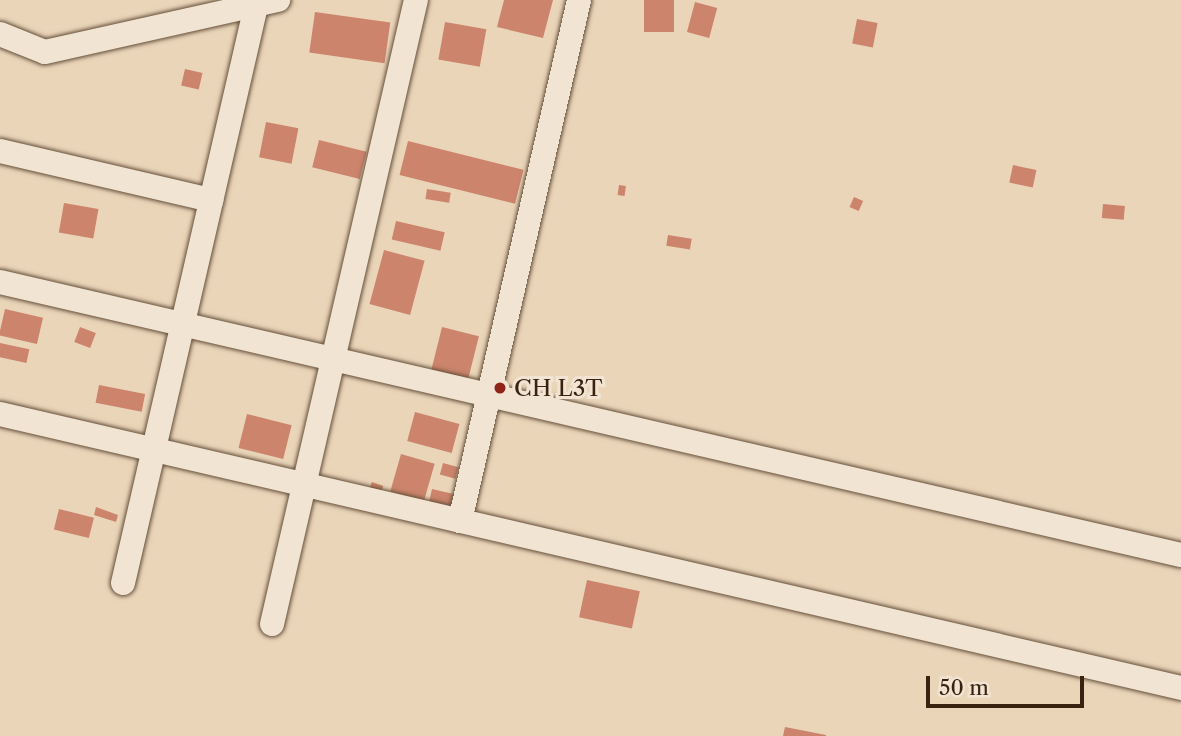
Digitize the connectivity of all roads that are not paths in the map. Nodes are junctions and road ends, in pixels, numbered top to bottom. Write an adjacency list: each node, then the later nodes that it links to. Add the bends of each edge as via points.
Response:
1 (416, 0): 9 (street)
2 (579, 0): 10 (street)
3 (267, 3): 4 (street, via 45,51); 6 (street)
4 (0, 34)
5 (0, 151): 6 (street)
6 (211, 200): 8 (street)
7 (0, 282): 8 (street)
8 (183, 324): 9 (street); 12 (street)
9 (333, 359): 10 (street); 13 (street)
10 (489, 395): 14 (street); 15 (street)
11 (0, 414): 12 (street)
12 (153, 450): 13 (street); 16 (street)
13 (304, 485): 14 (street); 17 (street)
14 (460, 521): 18 (street)
15 (1181, 555)
16 (123, 583)
17 (272, 624)
18 (1181, 688)

